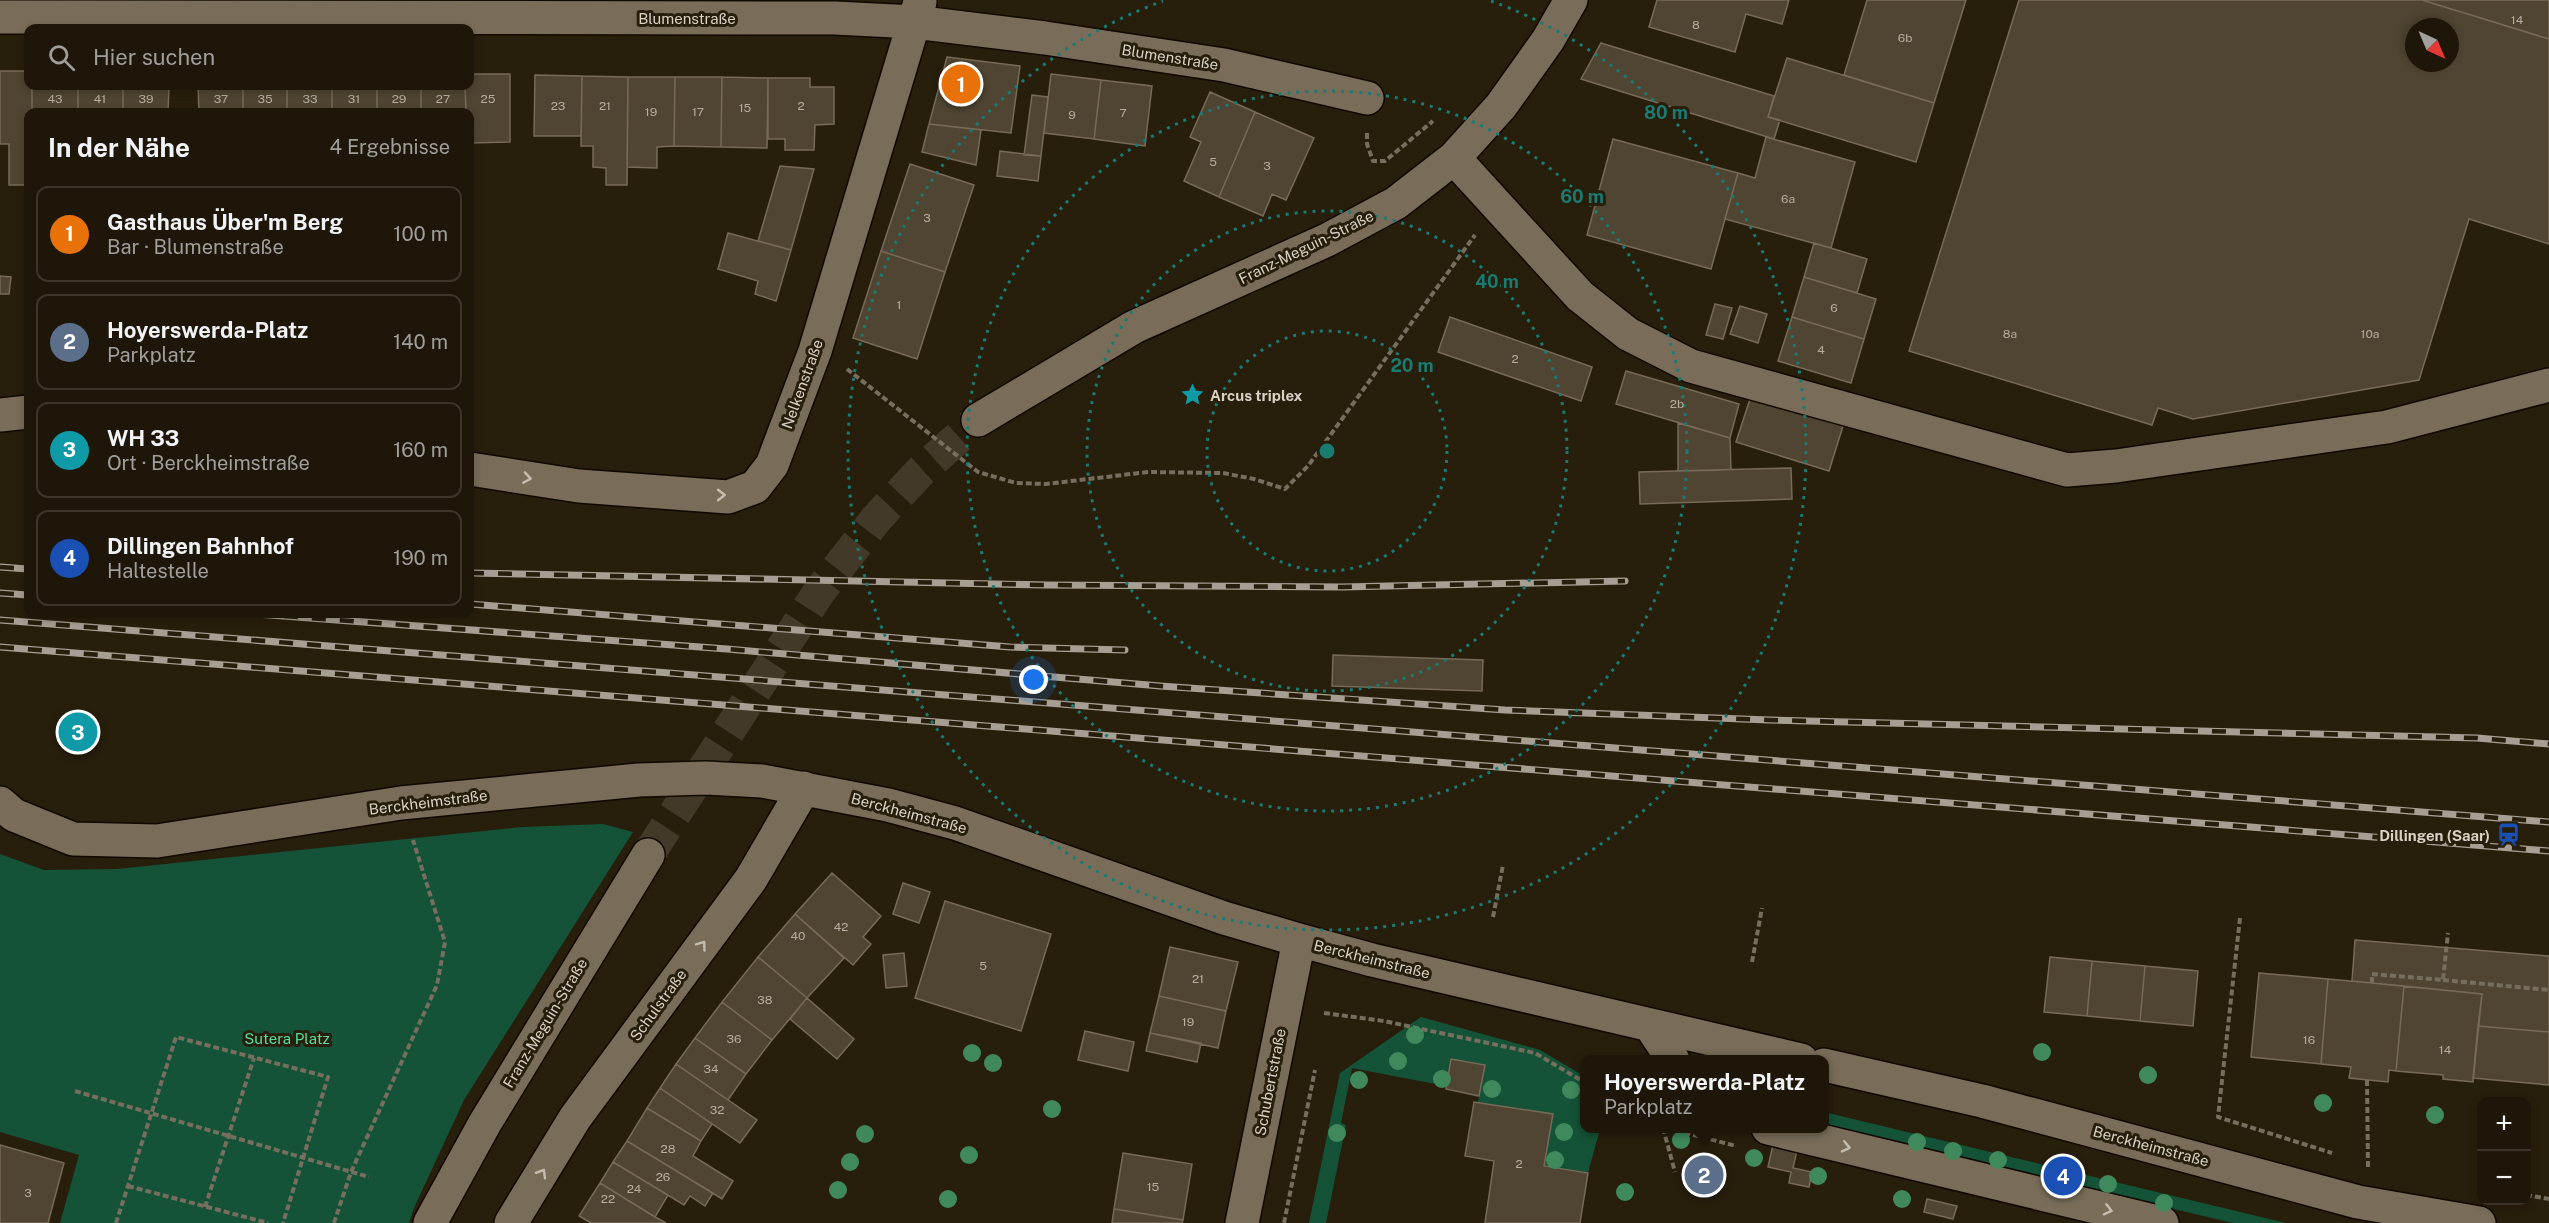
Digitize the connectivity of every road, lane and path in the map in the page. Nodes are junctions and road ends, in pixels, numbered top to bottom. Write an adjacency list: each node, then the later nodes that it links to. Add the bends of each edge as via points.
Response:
1 (1570, 0): 7 (street, Franz-Meguin-Straße, via 1527,71)
2 (567, 9): 3 (street, Blumenstraße, via 835,18); 4 (street, Blumenstraße)
3 (917, 11): 5 (street, Blumenstraße, via 1045,38 1224,65); 9 (street, Nelkenstraße)
4 (0, 17)
5 (1367, 98): 6 (path, via 1367,144 1373,161 1384,161)
6 (1435, 120)
7 (1455, 158): 8 (street); 13 (street, Franz-Meguin-Straße, via 1396,203 1327,240 1134,327)
8 (1496, 204): 9 (path, via 1308,466 1285,489 1223,473 1148,472 1046,484 1016,483 978,472 845,367); 10 (street, via 1580,296 1628,334 1691,366 2067,470 2387,427)
9 (815, 351): 14 (street, Nelkenstraße, one-way to 9, via 579,486 728,497 755,487 772,465)
10 (2549, 385)
11 (24, 412): 12 (street)
12 (0, 415)
13 (978, 420)
14 (474, 470)
15 (804, 789): 17 (street, Berckheimstraße, via 762,781 639,780); 24 (street, Berckheimstraße, via 956,823 1224,918); 61 (street, Schulstraße, one-way to 15, via 575,1118 751,879)
16 (0, 803): 17 (street, Berckheimstraße, via 14,815 73,839 157,841)
17 (401, 804): 47 (path, via 445,942 437,985)
18 (648, 855): 55 (street, Franz-Meguin-Straße, via 485,1123)
19 (1503, 865): 21 (path)
20 (1762, 908): 25 (path)
21 (1493, 917)
22 (2240, 918): 43 (path, via 2218,1117)
23 (2448, 933): 26 (path)
24 (1299, 940): 30 (street, Berckheimstraße); 62 (street, Schubertstraße)
25 (1752, 962)
26 (2443, 980): 27 (path, via 2372,974); 28 (path)
27 (2372, 983)
28 (2549, 990)
29 (1324, 1013): 36 (path, via 1384,1021 1535,1053)
30 (1650, 1025): 31 (street); 32 (street, Berckheimstraße)
31 (1670, 1055)
32 (1783, 1055)
33 (254, 1058): 39 (path, via 176,1037); 42 (path); 44 (path, via 328,1077)
34 (1829, 1066): 53 (street, Berckheimstraße, via 1993,1104)
35 (1315, 1070): 63 (path)
36 (1580, 1080)
37 (2367, 1080): 46 (path)
38 (75, 1091): 39 (path)
39 (152, 1114): 42 (path); 50 (path)
40 (1665, 1133): 48 (path)
41 (1789, 1133): 64 (street, one-way to 64)
42 (228, 1137): 44 (path); 54 (path)
43 (2337, 1155)
44 (303, 1159): 47 (path); 58 (path)
45 (2358, 1162): 46 (path)
46 (2369, 1165): 53 (path)
47 (351, 1172): 49 (path); 59 (path)
48 (1675, 1172)
49 (369, 1177)
50 (128, 1186): 54 (path); 56 (path)
51 (2531, 1196): 52 (path)
52 (2549, 1199)
53 (2358, 1202): 65 (street, Berckheimstraße)
54 (205, 1207): 57 (path)
55 (443, 1208): 60 (street, Franz-Meguin-Straße)
56 (116, 1223)
57 (267, 1223)
58 (283, 1223)
59 (334, 1223)
60 (430, 1223)
61 (512, 1223)
62 (1242, 1223)
63 (1284, 1223)
64 (2162, 1223)
65 (2480, 1223)

